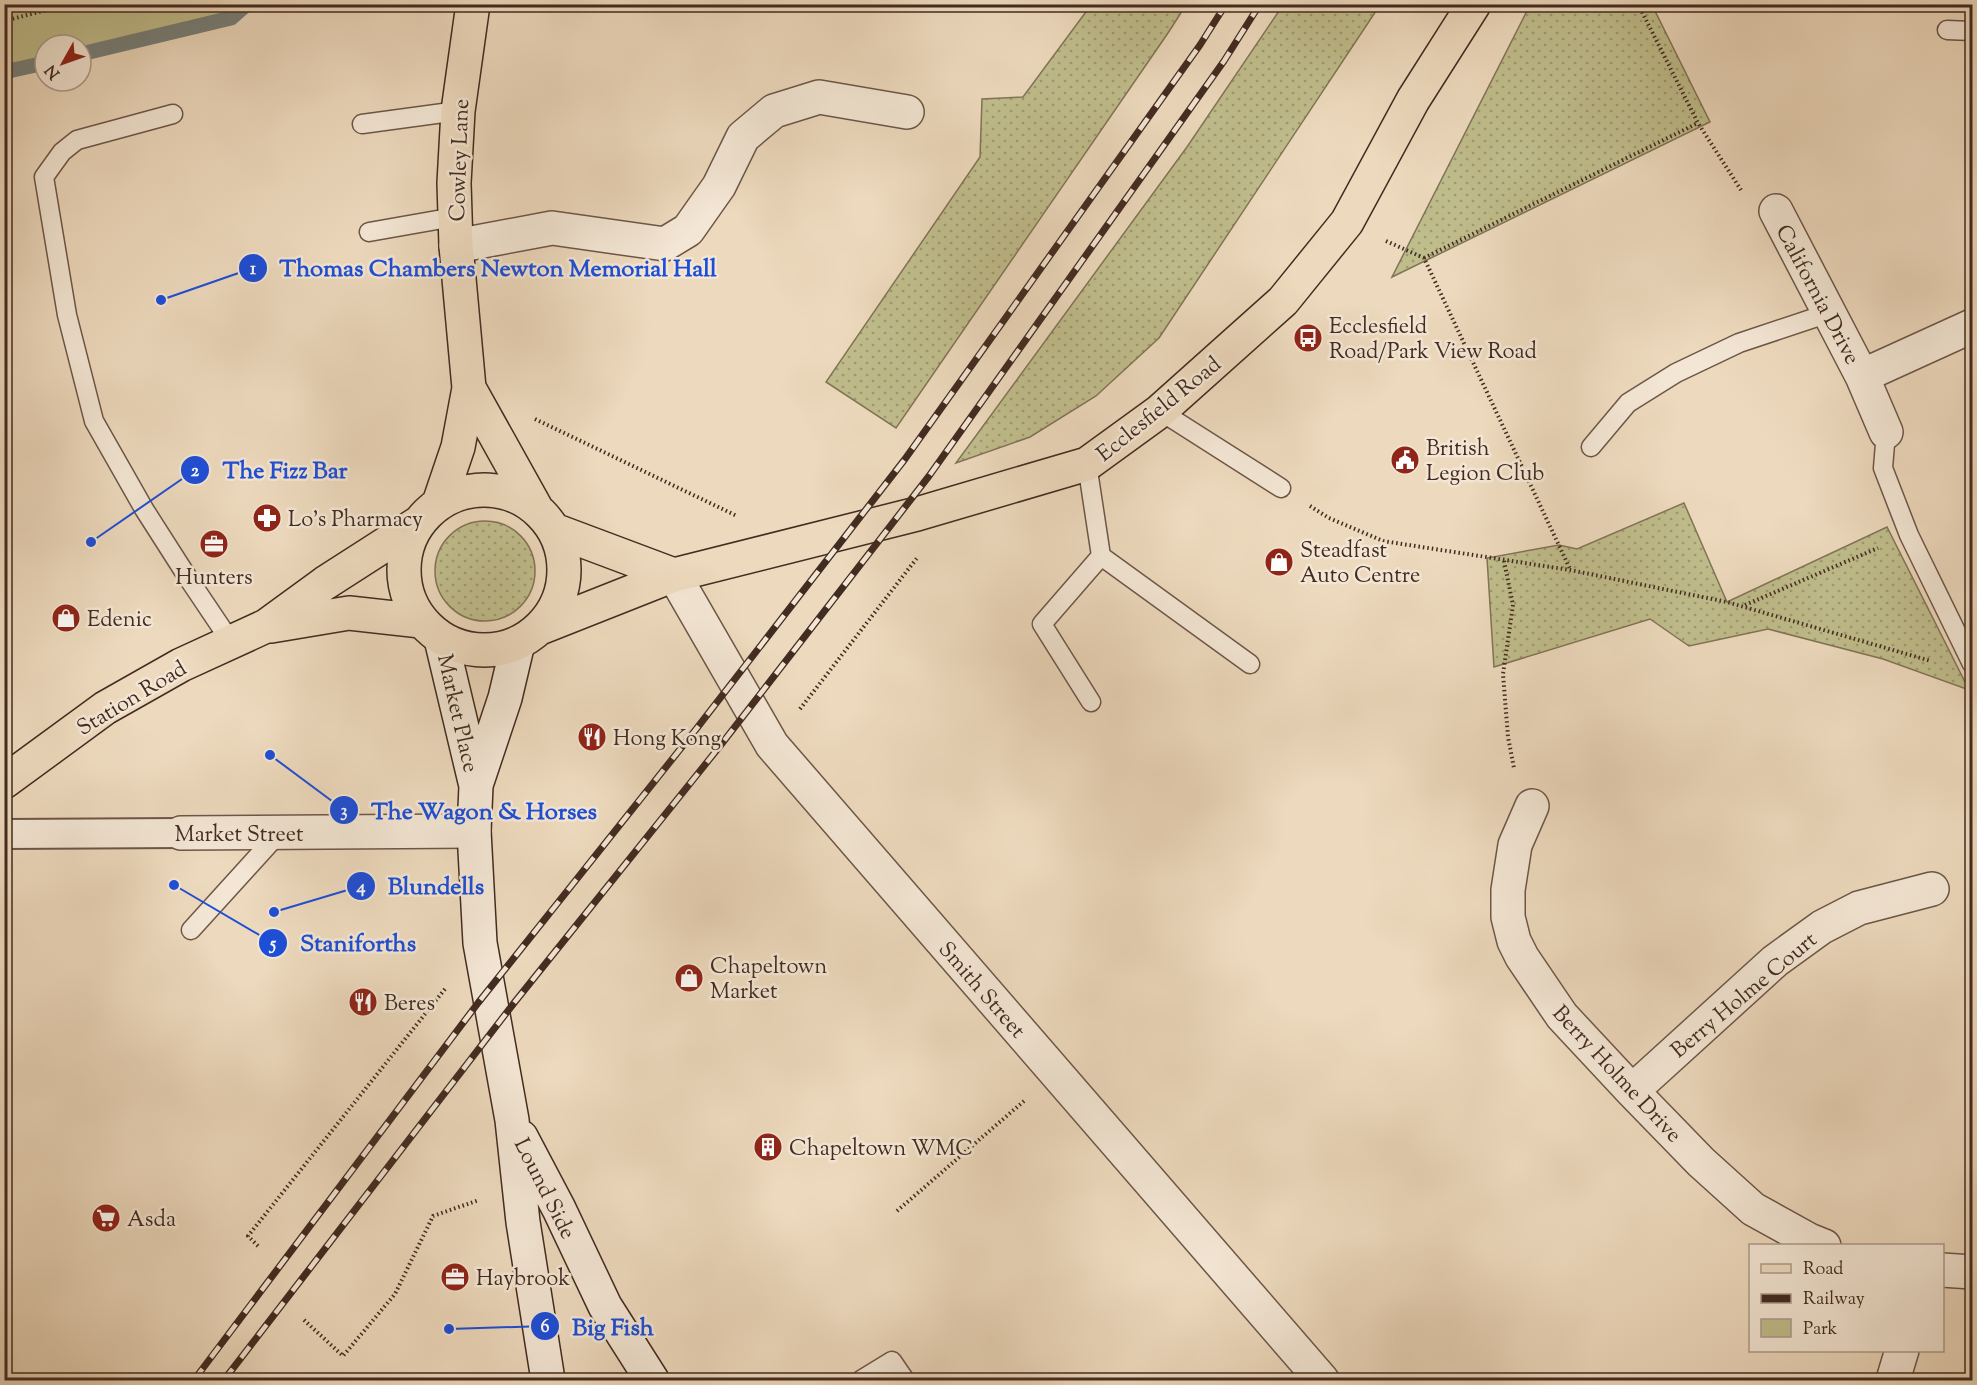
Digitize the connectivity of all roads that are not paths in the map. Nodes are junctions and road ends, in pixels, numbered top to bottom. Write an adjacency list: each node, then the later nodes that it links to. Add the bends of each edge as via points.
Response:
1 (473, 4): 5 (main road, Cowley Lane)
2 (1474, 4): 16 (main road, Ecclesfield Road, via 1413,100 1347,222 1278,307)
3 (1947, 30): 4 (lane)
4 (1972, 31)
5 (458, 111): 8 (lane); 11 (main road, Cowley Lane)
6 (907, 112): 11 (street, via 819,97 774,111 743,137 719,186 688,230 665,244 552,228)
7 (173, 114): 28 (lane, via 77,140 62,152 44,177 67,315 94,420 150,518)
8 (362, 123)
9 (1776, 211): 12 (street, California Drive)
10 (369, 232): 11 (lane)
11 (455, 232): 15 (main road, Cowley Lane)
12 (1829, 313): 14 (street, California Drive); 18 (lane, via 1739,343 1676,373 1628,403)
13 (1972, 326): 14 (street, California Drive)
14 (1862, 376): 17 (street, California Drive)
15 (469, 388): 21 (main road, Cowley Lane, via 458,447); 22 (main road, Cowley Lane)
16 (1160, 411): 19 (main road, Ecclesfield Road); 20 (lane)
17 (1886, 432): 30 (lane, via 1883,468 1910,535)
18 (1591, 447)
19 (1087, 464): 23 (lane); 24 (main road, Ecclesfield Road, via 917,514)
20 (1281, 488)
21 (429, 513): 22 (main road, via 463,492 489,490 515,496); 25 (main road, Station Road); 26 (main road, via 407,546 404,572 408,598)
22 (546, 520): 24 (main road); 27 (main road, via 563,555 564,582 556,607)
23 (1101, 556): 29 (lane); 31 (lane, via 1042,624)
24 (674, 575): 27 (main road, Ecclesfield Road); 52 (street, Smith Street, via 772,745)
25 (266, 626): 26 (main road, Station Road, via 349,614); 28 (main road, Station Road)
26 (431, 630): 27 (main road, via 460,647 479,651 499,650); 33 (street, Market Place)
27 (529, 636): 33 (street, Market Place)
28 (231, 642): 32 (main road, Station Road, via 105,708)
29 (1250, 664)
30 (1972, 664)
31 (1090, 702)
32 (4, 782)
33 (476, 786): 35 (street, Market Place)
34 (1532, 806): 42 (street, Berry Holme Drive, via 1515,845 1508,890 1508,917 1514,941 1562,1016)
35 (474, 831): 36 (street, Market Street); 41 (street, Market Place, via 480,943)
36 (280, 832): 37 (street, Market Street); 40 (lane)
37 (181, 833): 38 (street, Market Street)
38 (4, 834)
39 (1932, 889): 42 (street, Berry Holme Court, via 1859,908 1822,927 1775,961)
40 (191, 930)
41 (493, 1020): 43 (street, Lound Side)
42 (1632, 1092): 44 (street, Berry Holme Drive, via 1753,1209)
43 (512, 1120): 48 (street, Lound Side); 49 (street, Lound Side, via 605,1306)
44 (1821, 1244)
45 (1944, 1270): 46 (street)
46 (1972, 1272)
47 (1901, 1352): 53 (street)
48 (548, 1380)
49 (652, 1380)
50 (861, 1380): 51 (lane, via 892,1361)
51 (905, 1380)
52 (1322, 1380)
53 (1893, 1380)

